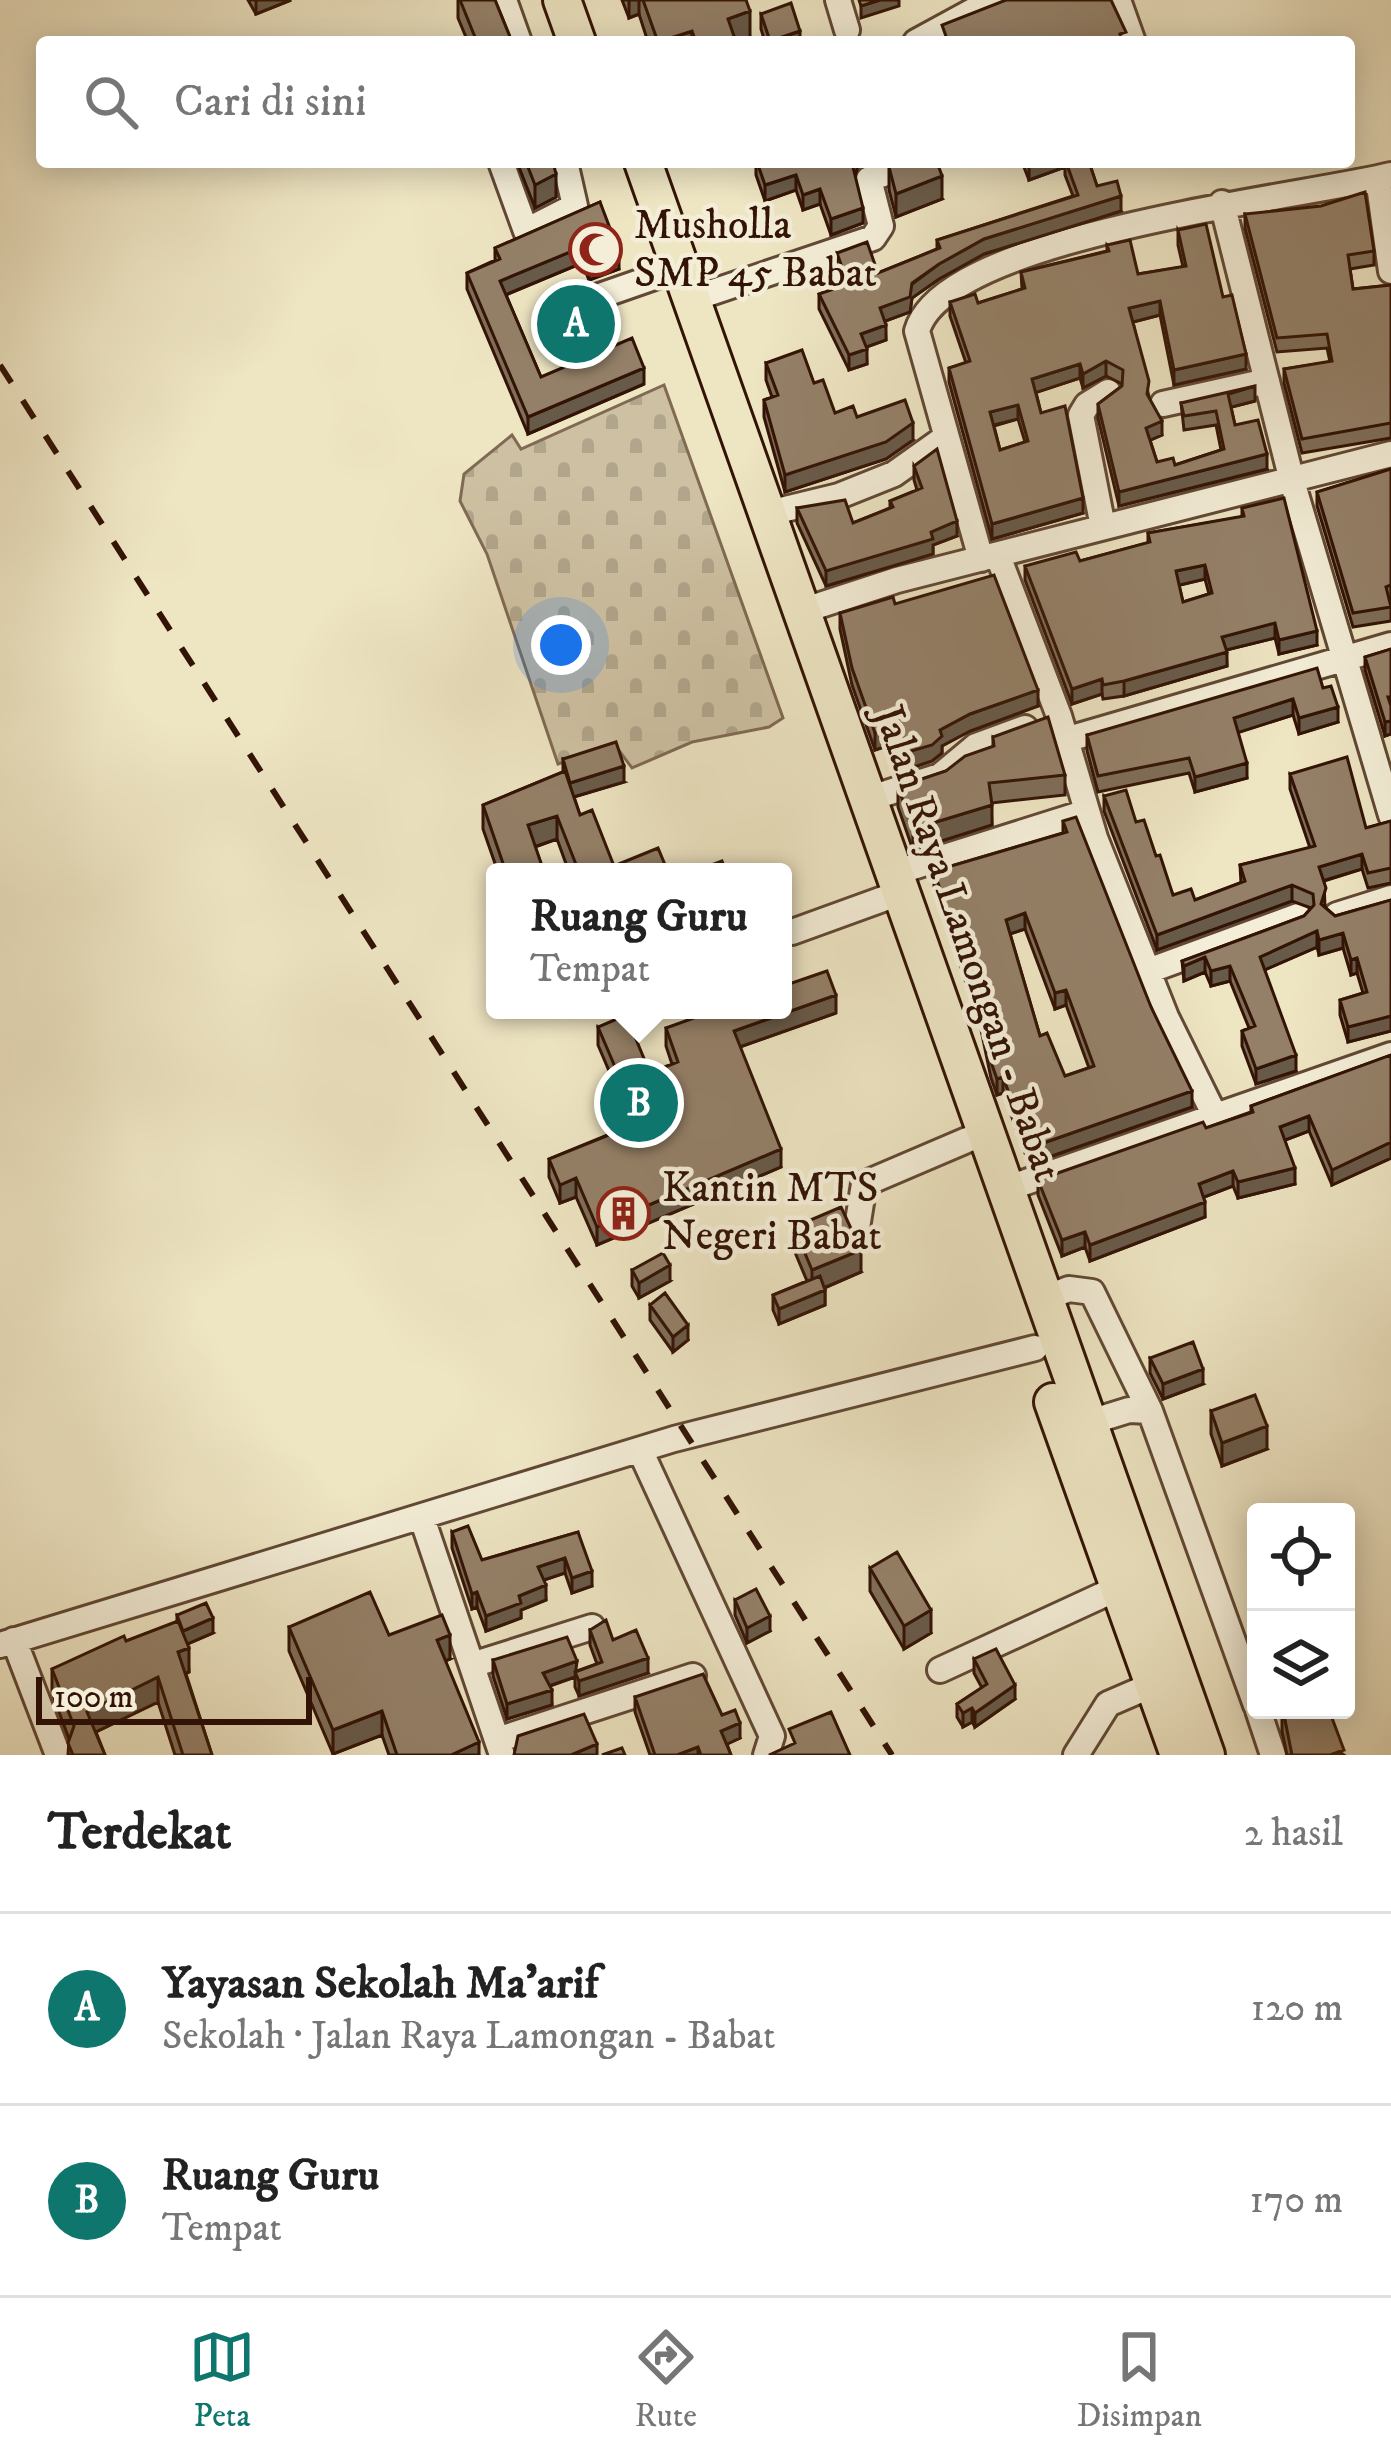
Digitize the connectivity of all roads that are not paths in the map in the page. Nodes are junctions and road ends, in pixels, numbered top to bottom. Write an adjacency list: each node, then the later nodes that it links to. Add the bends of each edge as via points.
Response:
1 (504, 0): 8 (street)
2 (562, 0): 9 (highway)
3 (586, 0): 10 (highway)
4 (838, 0): 7 (street)
5 (993, 0): 11 (street)
6 (1118, 0): 12 (street)
7 (847, 30)
8 (517, 36)
9 (575, 36)
10 (599, 36)
11 (927, 36)
12 (1131, 36)
13 (503, 168): 14 (street, via 526,231 575,206)
14 (566, 168)
15 (622, 168): 21 (highway, Jalan Raya Lamongan - Babat)
16 (645, 168): 22 (highway, Jalan Raya Lamongan - Babat)
17 (865, 171): 22 (street, via 881,226 873,238)
18 (1384, 177): 19 (street); 20 (street)
19 (1222, 203): 24 (street); 27 (street, via 986,269 931,302 917,331)
20 (1391, 271)
21 (660, 275): 23 (street); 41 (highway, Jalan Raya Lamongan - Babat)
22 (699, 297): 30 (highway, Jalan Raya Lamongan - Babat)
23 (548, 314)
24 (1267, 381): 26 (street); 29 (street)
25 (1108, 392): 31 (street, via 1082,415)
26 (1163, 404)
27 (946, 437): 30 (street, via 894,474); 32 (street)
28 (1391, 454): 29 (street)
29 (1292, 481): 31 (street); 35 (street)
30 (769, 513): 33 (highway, Jalan Raya Lamongan - Babat)
31 (1103, 527): 32 (street)
32 (989, 558): 33 (street); 36 (street)
33 (805, 610): 38 (highway, Jalan Raya Lamongan - Babat)
34 (1391, 645): 35 (street)
35 (1345, 660): 36 (street); 37 (street)
36 (1062, 728): 38 (street, via 976,746 940,776); 39 (street)
37 (1381, 743): 40 (street)
38 (871, 798): 41 (highway, Jalan Raya Lamongan - Babat)
39 (1087, 812): 41 (street); 46 (street)
40 (1391, 815)
41 (890, 886): 45 (street); 49 (highway, Jalan Raya Lamongan - Babat); 50 (highway, Jalan Raya Lamongan - Babat)
42 (1391, 898): 43 (street)
43 (1337, 915)
44 (1298, 916): 46 (street)
45 (792, 932)
46 (1148, 971): 48 (street)
47 (1391, 1055): 48 (street)
48 (1215, 1116): 50 (street)
49 (967, 1140): 51 (street, via 864,1184); 53 (highway, Jalan Raya Lamongan - Babat)
50 (1003, 1190): 52 (highway, Jalan Raya Lamongan - Babat)
51 (857, 1228)
52 (1043, 1299): 54 (street, via 1069,1289 1092,1292); 55 (highway, Jalan Raya Lamongan - Babat)
53 (1035, 1348): 56 (street); 58 (highway, Jalan Raya Lamongan - Babat)
54 (1150, 1411): 55 (street); 64 (street)
55 (1087, 1423): 72 (highway, Jalan Raya Lamongan - Babat)
56 (640, 1450): 57 (street); 69 (street, via 772,1736)
57 (422, 1518): 60 (street); 61 (street)
58 (1118, 1588): 62 (street); 65 (highway, Jalan Raya Lamongan - Babat)
59 (592, 1627): 61 (street)
60 (7, 1642): 68 (street)
61 (472, 1665): 67 (street)
62 (940, 1670)
63 (693, 1676): 67 (street)
64 (1247, 1679)
65 (1152, 1684): 70 (street, via 1108,1703); 71 (highway, Jalan Raya Lamongan - Babat)
66 (1261, 1719): 73 (street)
67 (500, 1748)
68 (58, 1755)
69 (766, 1755)
70 (1076, 1755)
71 (1179, 1755)
72 (1206, 1755)
73 (1274, 1755)

